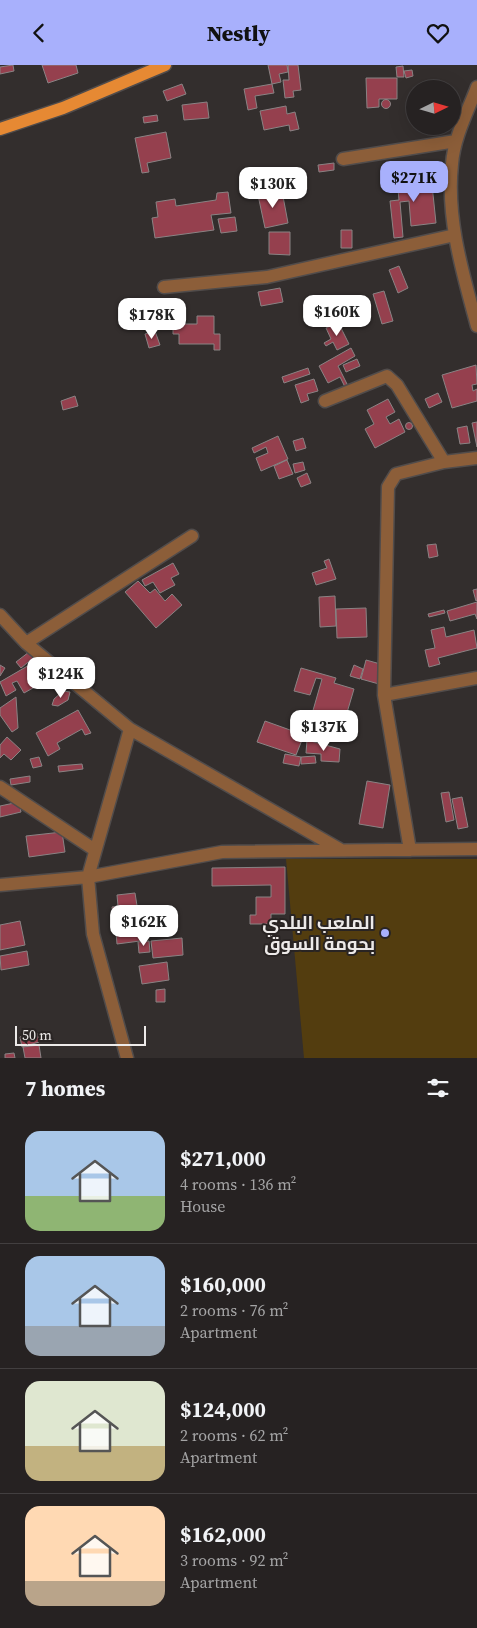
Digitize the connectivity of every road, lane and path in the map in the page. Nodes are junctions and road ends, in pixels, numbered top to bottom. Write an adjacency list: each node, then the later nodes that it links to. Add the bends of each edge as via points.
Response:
1 (165, 65): 3 (main road, via 63,108)
2 (477, 87): 4 (street)
3 (0, 129)
4 (456, 141): 5 (street); 6 (street, via 451,196)
5 (343, 159)
6 (455, 235): 7 (street, via 267,277); 8 (street)
7 (164, 287)
8 (474, 305): 9 (street)
9 (477, 327)
10 (325, 401): 12 (street, via 387,376 397,385)
11 (477, 458): 12 (street)
12 (444, 462): 17 (street, via 396,474 388,487)
13 (192, 536): 15 (street)
14 (0, 615): 15 (street)
15 (26, 643): 18 (street)
16 (477, 677): 17 (street)
17 (384, 695): 22 (street)
18 (130, 729): 21 (street); 23 (street)
19 (0, 787): 21 (street)
20 (477, 849): 22 (street)
21 (96, 850): 24 (street)
22 (410, 850): 23 (street)
23 (343, 851): 24 (street, via 222,852)
24 (88, 877): 25 (street); 26 (street, via 93,934)
25 (0, 885)
26 (127, 1058)

